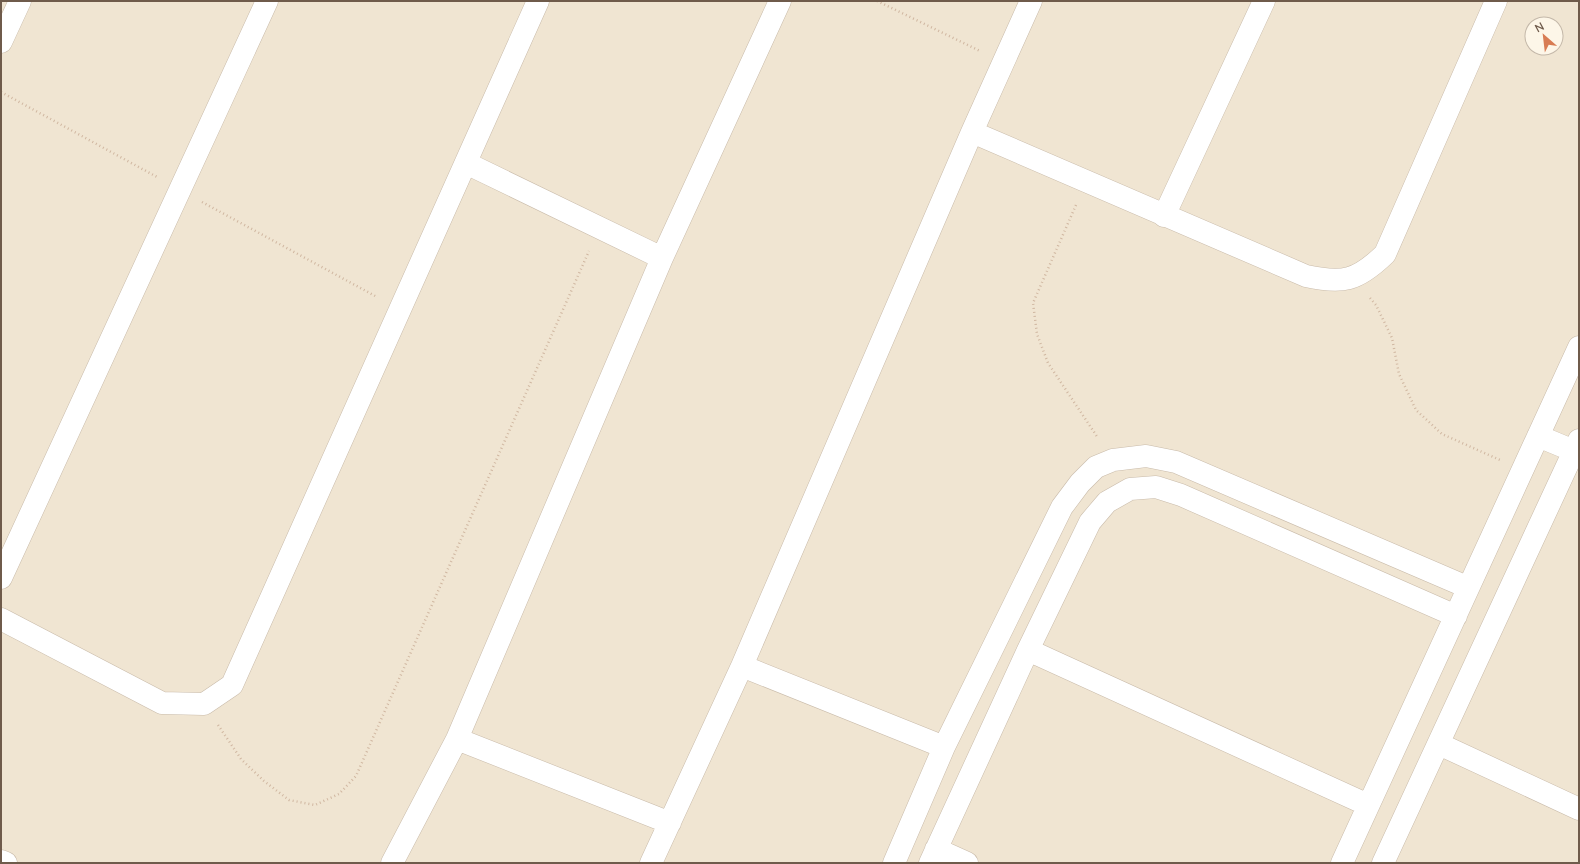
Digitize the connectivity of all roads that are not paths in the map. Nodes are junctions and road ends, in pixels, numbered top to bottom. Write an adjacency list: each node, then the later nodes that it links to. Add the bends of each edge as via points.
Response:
1 (20, 1): 8 (street)
2 (267, 1): 16 (street)
3 (538, 1): 10 (street)
4 (780, 1): 12 (street)
5 (1031, 1): 9 (street)
6 (1264, 1): 11 (street)
7 (1496, 1): 11 (street, via 1385,254 1371,268 1352,278 1329,281 1306,276)
8 (1, 42)
9 (972, 132): 11 (street); 21 (street)
10 (466, 163): 12 (street); 19 (street, via 232,685 204,704 162,703)
11 (1164, 216)
12 (662, 258): 22 (street)
13 (1579, 347): 14 (street)
14 (1538, 436): 15 (street); 17 (street)
15 (1576, 446): 23 (street)
16 (1, 578)
17 (1467, 587): 18 (street); 24 (street, via 1176,462 1146,456 1113,460 1096,467 1062,507)
18 (1456, 616): 20 (street, via 1181,495 1156,487 1130,489 1107,502 1090,522); 25 (street)
19 (1, 619)
20 (1028, 650): 25 (street); 28 (street)
21 (742, 666): 24 (street); 27 (street)
22 (457, 740): 27 (street); 31 (street)
23 (1439, 744): 26 (street); 36 (street)
24 (944, 747): 33 (street)
25 (1368, 805): 35 (street)
26 (1579, 809)
27 (670, 823): 32 (street)
28 (933, 856): 34 (street)
29 (1, 861): 30 (street)
30 (6, 863)
31 (392, 863)
32 (651, 863)
33 (894, 863)
34 (966, 863)
35 (1342, 863)
36 (1383, 863)

